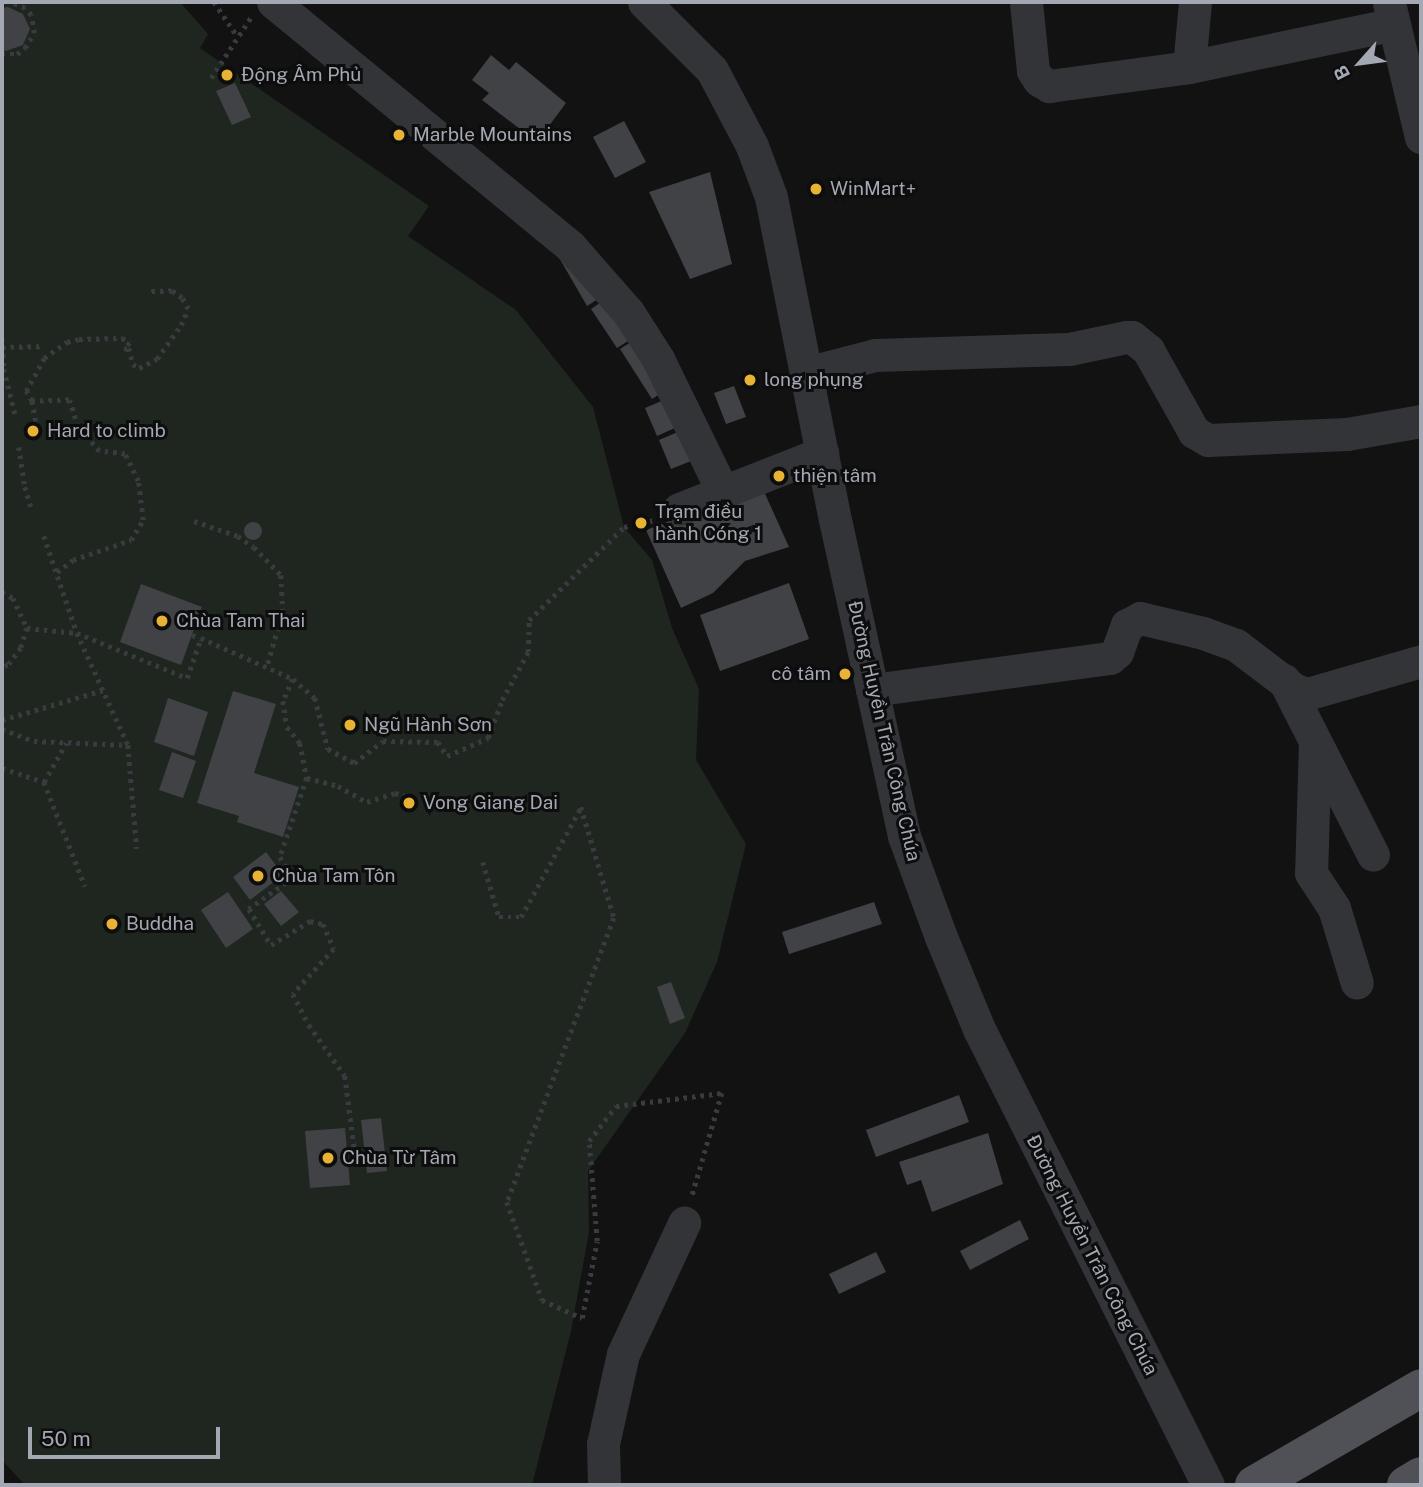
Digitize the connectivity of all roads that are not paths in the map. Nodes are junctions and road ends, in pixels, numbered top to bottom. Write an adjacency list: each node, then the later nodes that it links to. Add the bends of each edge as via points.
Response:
1 (1026, 2): 6 (street, via 1033,71 1049,86)
2 (1195, 2): 6 (street)
3 (648, 3): 8 (street, Đường Huyền Trân Công Chúa, via 712,70 752,146 771,197)
4 (264, 6): 11 (street, via 570,246 628,312 658,359)
5 (1392, 13): 6 (street); 7 (street)
6 (1189, 67)
7 (1421, 137)
8 (806, 373): 9 (street, via 875,355 1069,349 1132,337 1148,350 1201,438 1347,433); 10 (street, Đường Huyền Trân Công Chúa)
9 (1421, 421)
10 (822, 453): 11 (street); 15 (street, Đường Huyền Trân Công Chúa)
11 (723, 492): 12 (street)
12 (680, 509)
13 (1421, 661): 14 (street, via 1313,694 1295,690)
14 (1284, 680): 15 (street, via 1236,645 1140,618 1127,625 1110,658); 16 (street)
15 (872, 690): 23 (street, Đường Huyền Trân Công Chúa, via 904,836 979,1029)
16 (1315, 742): 17 (street); 18 (street, via 1311,873 1334,908)
17 (1373, 855)
18 (1357, 983)
19 (684, 1223): 22 (street, via 623,1354 603,1444)
20 (1421, 1388): 24 (main road)
21 (1421, 1476): 25 (main road)
22 (604, 1485)
23 (1208, 1485)
24 (1254, 1485)
25 (1406, 1485)

